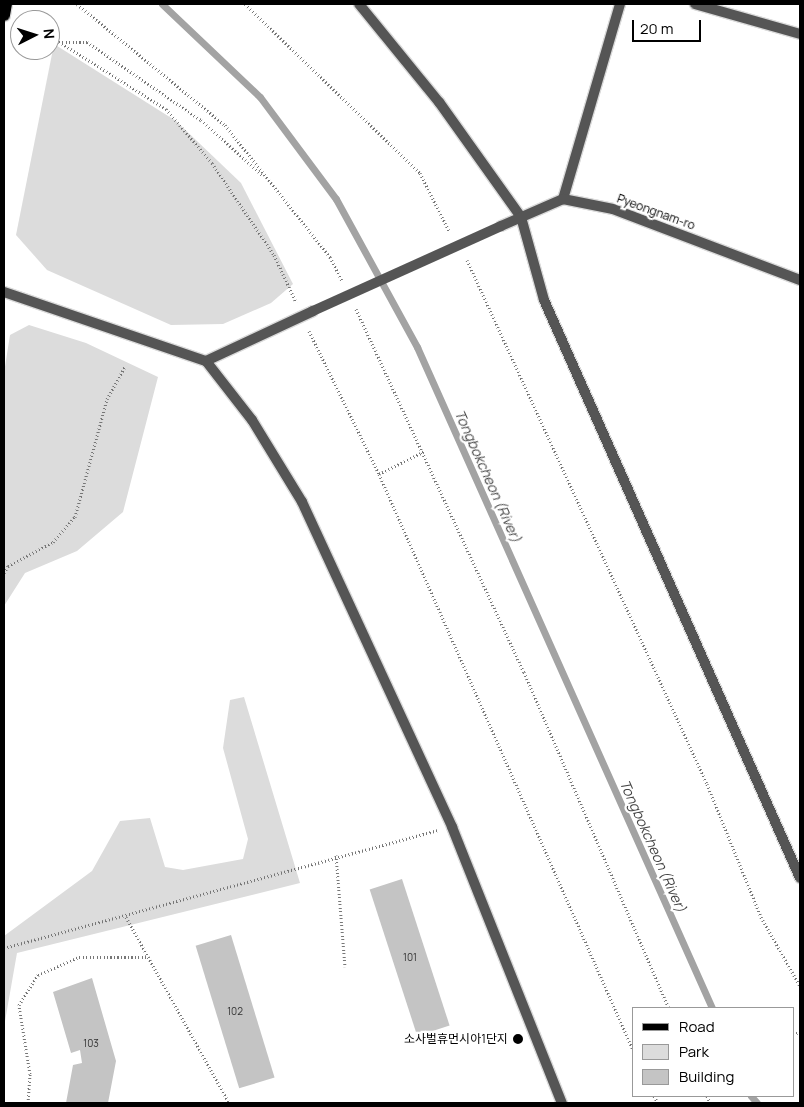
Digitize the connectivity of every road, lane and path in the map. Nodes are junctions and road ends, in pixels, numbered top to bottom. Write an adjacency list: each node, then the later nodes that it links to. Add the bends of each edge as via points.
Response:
1 (6, 4): 7 (main road)
2 (77, 4): 10 (path, via 224,125)
3 (246, 4): 13 (path, via 420,173)
4 (360, 4): 12 (street, via 439,102)
5 (620, 4): 11 (street)
6 (695, 4): 8 (street)
7 (4, 16)
8 (800, 34)
9 (60, 42): 10 (path, via 87,42 201,120); 19 (path, via 166,109 212,163 274,255)
10 (270, 182): 17 (path, via 330,257)
11 (563, 199): 12 (street); 15 (street, Pyeongnam-ro, via 613,209)
12 (521, 218): 19 (street, bridge); 27 (street, via 544,300)
13 (453, 239)
14 (464, 256): 32 (path, via 480,281 707,784 761,917)
15 (800, 280)
16 (4, 292): 20 (street)
17 (348, 292)
18 (352, 300): 22 (path)
19 (302, 316): 20 (street); 23 (path)
20 (206, 361): 25 (street, via 252,420 302,502)
21 (125, 366): 24 (path, via 107,399 75,517 53,542 8,566)
22 (425, 452): 23 (path); 33 (path)
23 (379, 474): 34 (path)
24 (4, 573)
25 (452, 827): 26 (path); 37 (street)
26 (336, 855): 28 (path); 31 (path)
27 (800, 878)
28 (126, 917): 29 (path); 30 (path)
29 (4, 948)
30 (149, 958): 35 (path, via 79,958 38,975 19,1005 30,1074); 36 (path)
31 (345, 967)
32 (800, 986)
33 (669, 1007)
34 (632, 1048)
35 (28, 1103)
36 (228, 1103)
37 (562, 1103)

